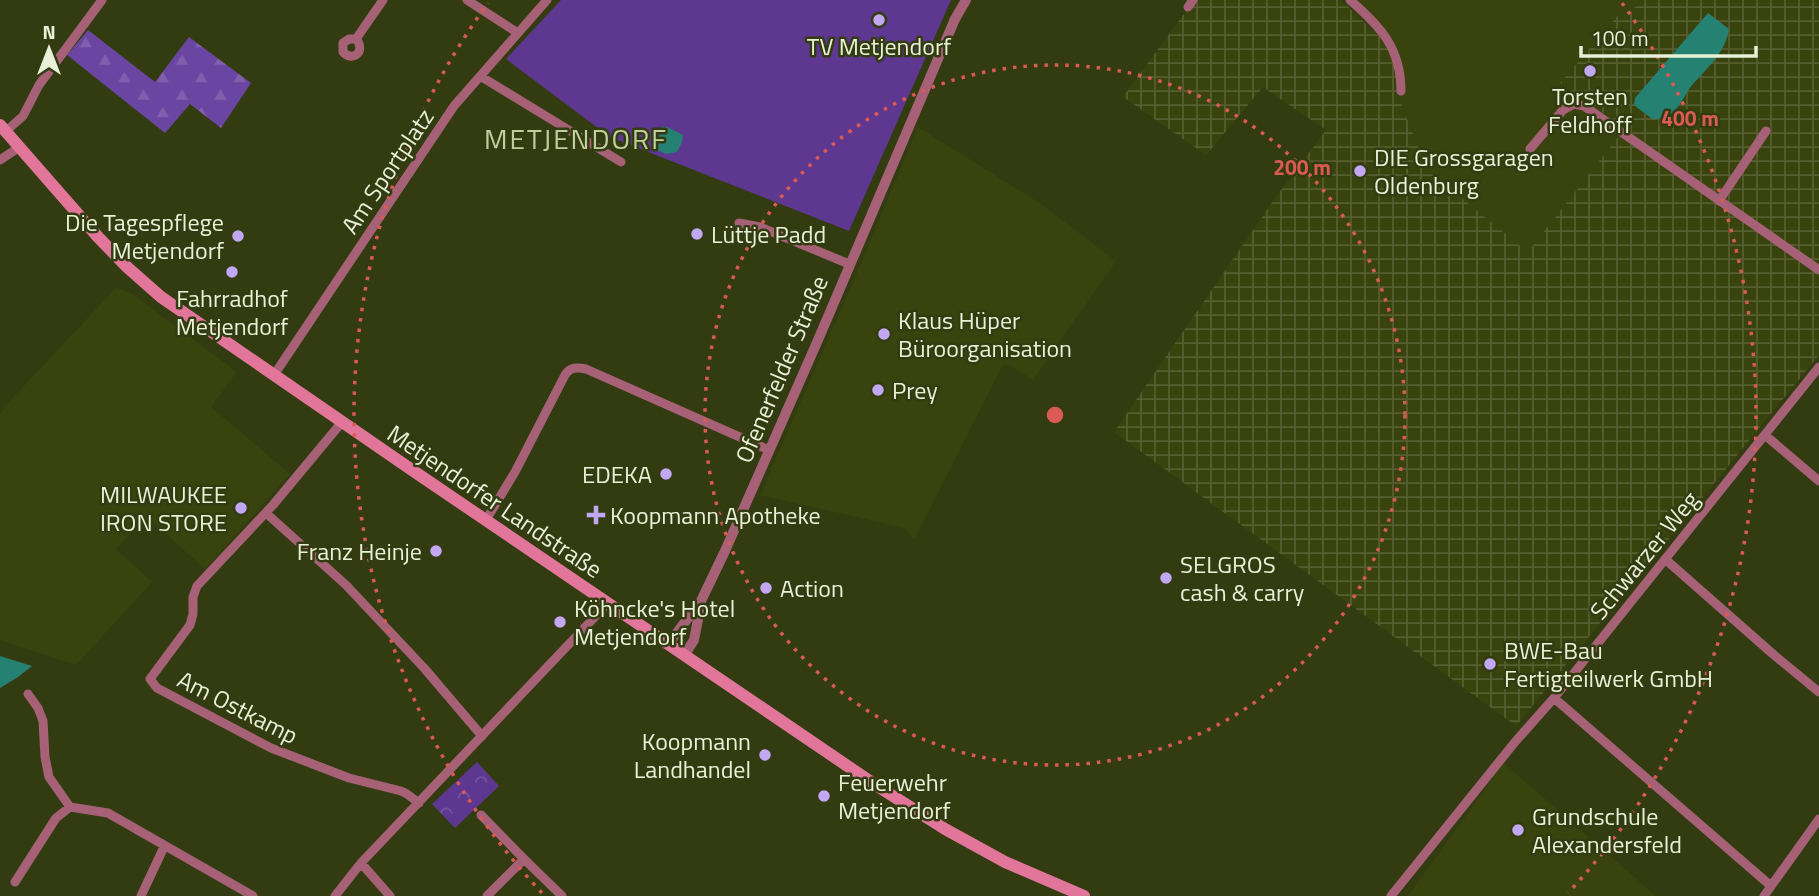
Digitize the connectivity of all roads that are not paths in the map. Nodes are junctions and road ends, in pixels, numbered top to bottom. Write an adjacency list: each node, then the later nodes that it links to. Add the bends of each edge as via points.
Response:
1 (102, 0): 11 (street, via 39,85 23,116)
2 (383, 0): 8 (street)
3 (467, 0): 7 (street)
4 (547, 0): 7 (street, Am Sportplatz)
5 (966, 0): 19 (street, Ofenerfelder Straße)
6 (1350, 0): 10 (street, via 1375,22 1394,50)
7 (518, 33): 9 (street, Am Sportplatz)
8 (356, 39)
9 (480, 76): 16 (street); 22 (street, Am Sportplatz, via 454,106)
10 (1401, 91)
11 (3, 128): 13 (main road, Metjendorfer Landstraße)
12 (1766, 131): 17 (street)
13 (18, 148): 15 (street); 22 (main road, Metjendorfer Landstraße, via 150,288)
14 (1530, 149): 17 (street, via 1563,110 1574,104 1584,106)
15 (0, 160)
16 (621, 162)
17 (1719, 201): 20 (street)
18 (739, 223): 19 (street, via 760,227)
19 (849, 264): 25 (street, Ofenerfelder Straße)
20 (1819, 270)
21 (1819, 367): 24 (street, Schwarzer Weg)
22 (274, 375): 23 (main road, Metjendorfer Landstraße)
23 (342, 422): 27 (street, Am Ostkamp); 28 (main road, Metjendorfer Landstraße)
24 (1765, 435): 26 (street); 29 (street, Schwarzer Weg)
25 (769, 450): 28 (street, via 586,369 573,368); 30 (street, Ofenerfelder Straße)
26 (1819, 481)
27 (266, 513): 37 (street, via 346,584); 38 (street, Am Ostkamp, via 197,586 190,625 150,679 157,688 271,748 407,794)
28 (486, 520): 31 (main road, Metjendorfer Landstraße)
29 (1665, 559): 34 (street); 36 (street, Schwarzer Weg)
30 (701, 601): 32 (street, Ofenerfelder Straße); 33 (street, Ofenerfelder Straße, via 694,640)
31 (608, 603): 32 (main road, Metjendorfer Landstraße); 37 (street)
32 (669, 643): 33 (main road, Metjendorfer Landstraße)
33 (685, 654): 54 (main road, Metjendorfer Landstraße, via 945,829 1005,862)
34 (1819, 692)
35 (28, 694): 39 (street, via 43,721 49,777)
36 (1554, 698): 46 (street); 55 (street, Schwarzer Weg)
37 (482, 736): 38 (street)
38 (419, 803): 44 (street)
39 (70, 807): 42 (street, via 108,813); 45 (street, via 56,818)
40 (481, 815): 43 (street)
41 (1819, 820): 46 (street)
42 (164, 847): 47 (street); 48 (street)
43 (524, 859): 52 (street); 53 (street)
44 (361, 863): 50 (street); 51 (street)
45 (15, 882)
46 (1771, 886): 56 (street)
47 (239, 893): 49 (street)
48 (141, 896)
49 (253, 896)
50 (335, 896)
51 (390, 896)
52 (487, 896)
53 (562, 896)
54 (1084, 896)
55 (1391, 896)
56 (1764, 896)

